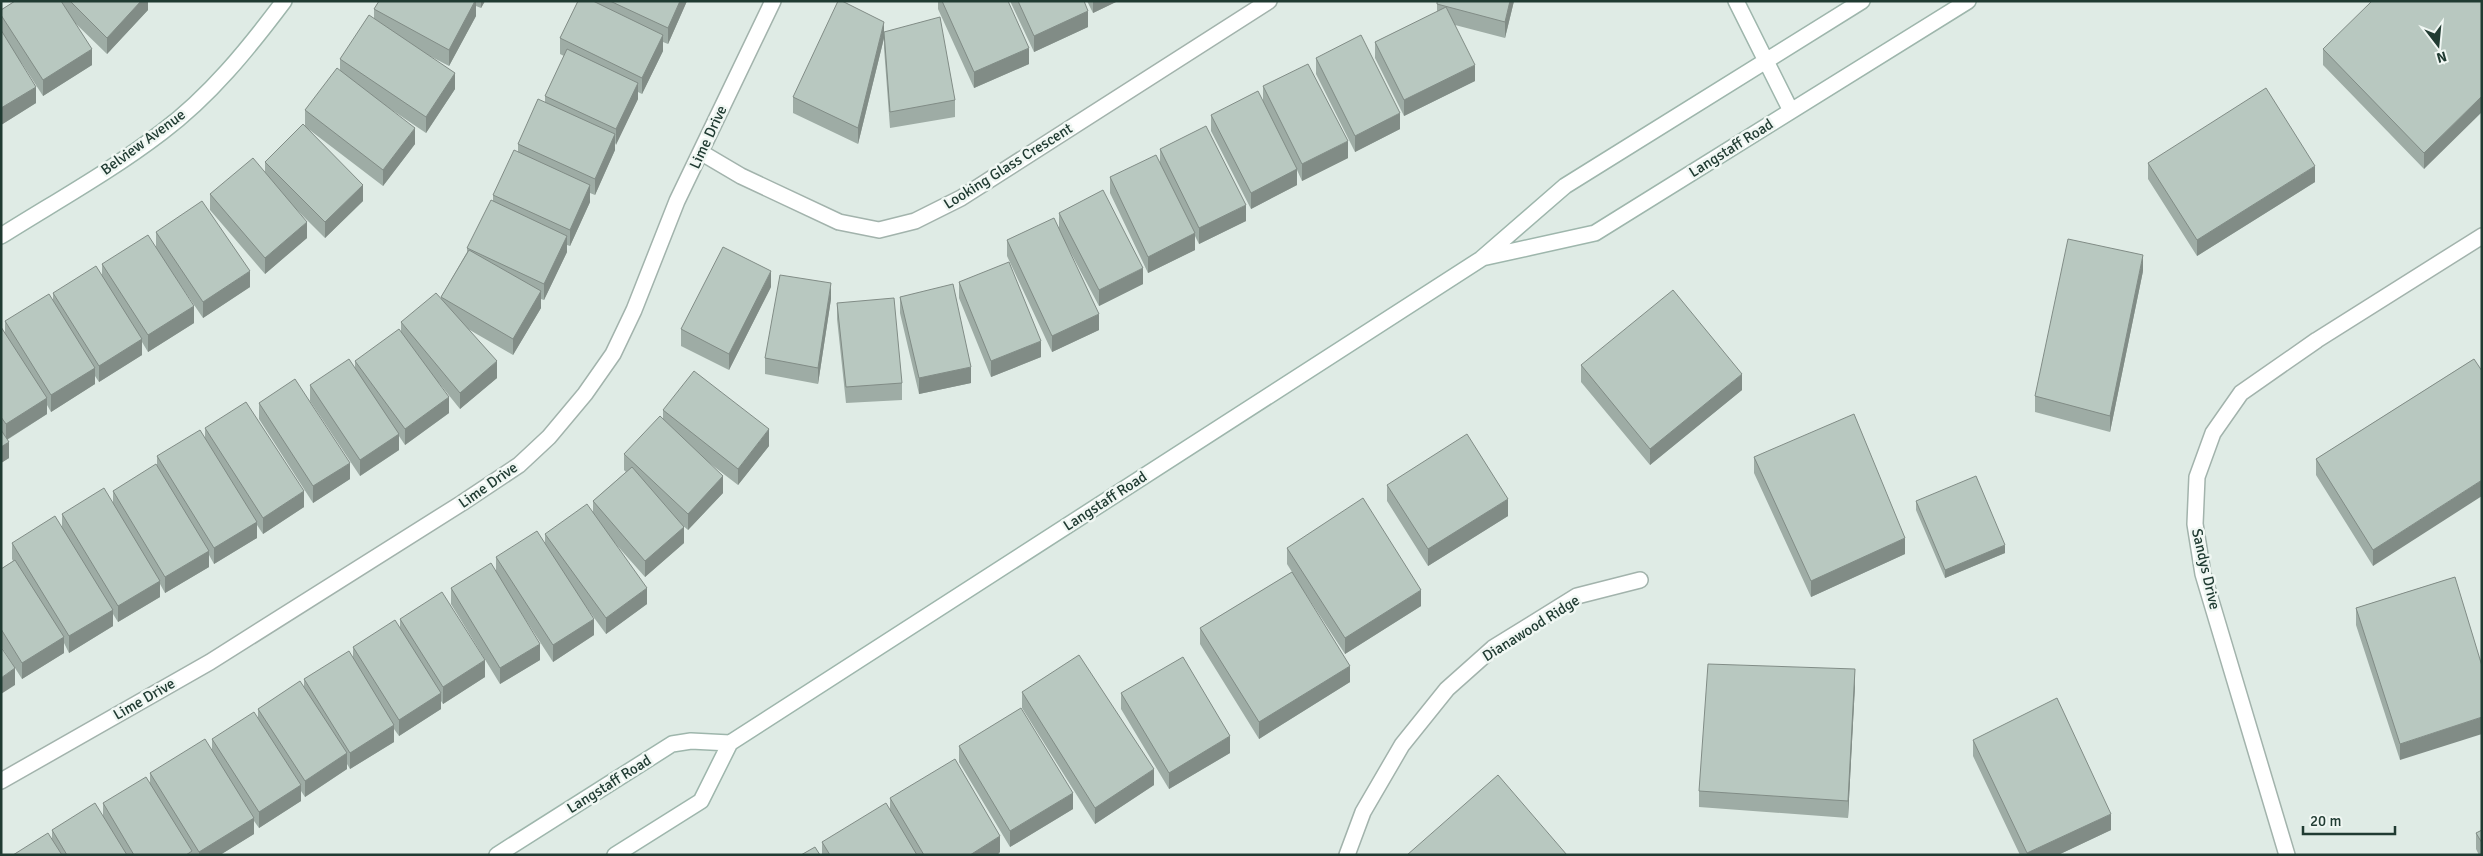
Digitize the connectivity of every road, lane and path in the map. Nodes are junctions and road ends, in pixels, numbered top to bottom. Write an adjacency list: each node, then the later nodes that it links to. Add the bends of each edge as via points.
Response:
1 (284, 1): 10 (street, Belview Avenue, via 246,52 163,132)
2 (773, 1): 9 (street, Lime Drive)
3 (1269, 1): 9 (street, Looking Glass Crescent, via 961,198 915,221 879,230 839,222 756,183)
4 (1736, 1): 7 (street)
5 (1862, 1): 7 (street, Langstaff Road)
6 (1968, 1): 8 (street, Langstaff Road)
7 (1766, 60): 8 (street); 12 (street, Langstaff Road, via 1565,186)
8 (1791, 110): 12 (street, Langstaff Road, via 1595,233)
9 (702, 152): 15 (street, Lime Drive, via 677,201 634,310 612,354 585,394 543,443 518,465 462,503 210,662)
10 (1, 236)
11 (2482, 236): 19 (street, Sandys Drive, via 2316,340 2241,393 2213,434 2196,476 2195,524 2203,574)
12 (1481, 258): 14 (street, Langstaff Road)
13 (1640, 580): 18 (street, Dianawood Ridge, via 1577,596 1493,648 1447,689 1402,745 1363,812)
14 (730, 743): 16 (street, Langstaff Road, via 672,744); 17 (street, via 701,801)
15 (1, 781)
16 (497, 855)
17 (615, 855)
18 (1347, 855)
19 (2287, 855)

